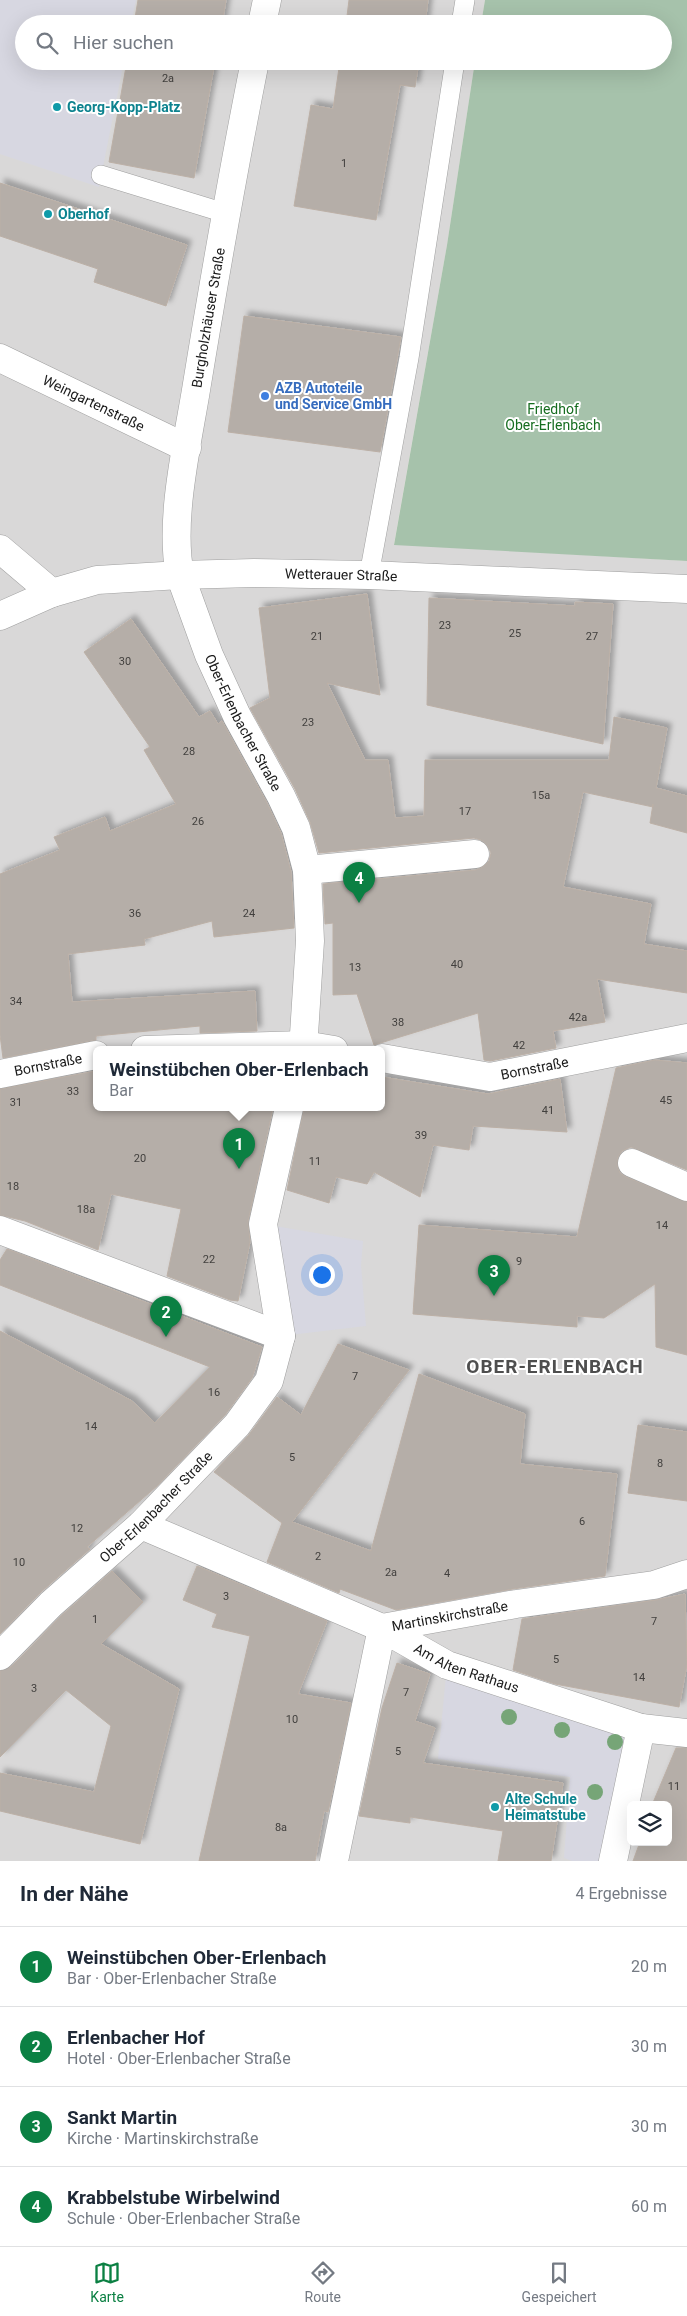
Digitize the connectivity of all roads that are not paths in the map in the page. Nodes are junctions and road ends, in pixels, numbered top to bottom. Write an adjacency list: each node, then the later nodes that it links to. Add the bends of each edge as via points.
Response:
1 (267, 0): 3 (street)
2 (465, 0): 4 (lane)
3 (264, 15)
4 (462, 15)
5 (253, 70): 8 (street, Burgholzhäuser Straße)
6 (454, 70): 13 (lane, via 409,358)
7 (101, 175): 8 (lane)
8 (225, 213): 10 (street, Burgholzhäuser Straße)
9 (0, 358): 10 (street, Weingartenstraße)
10 (187, 448): 12 (street, Burgholzhäuser Straße, via 176,534)
11 (0, 549): 15 (street)
12 (180, 575): 13 (street, Wetterauer Straße); 15 (street, Wetterauer Straße, via 97,580); 18 (street, Ober-Erlenbacher Straße, via 206,647 233,707 296,828)
13 (370, 575): 14 (street, Wetterauer Straße)
14 (687, 589)
15 (52, 593): 16 (street, Wetterauer Straße)
16 (0, 616)
17 (475, 854): 18 (street)
18 (307, 870): 20 (street, Ober-Erlenbacher Straße, via 310,941)
19 (687, 1038): 22 (street, Bornstraße, via 490,1077)
20 (303, 1046)
21 (93, 1056): 23 (street, Bornstraße)
22 (385, 1059)
23 (0, 1074)
24 (288, 1111): 28 (street, Ober-Erlenbacher Straße, via 263,1224)
25 (632, 1163): 26 (street)
26 (687, 1187)
27 (0, 1230): 28 (street)
28 (281, 1336): 29 (street, Ober-Erlenbacher Straße, via 269,1381 237,1425)
29 (141, 1525): 31 (street, Martinskirchstraße); 32 (street, Ober-Erlenbacher Straße, via 51,1604)
30 (687, 1574): 31 (street, Martinskirchstraße, via 654,1585 516,1604)
31 (382, 1628): 33 (street, Am Alten Rathaus, via 447,1665); 35 (street)
32 (0, 1656)
33 (641, 1728): 34 (street, Am Alten Rathaus); 36 (street)
34 (687, 1733)
35 (334, 1861)
36 (613, 1861)

